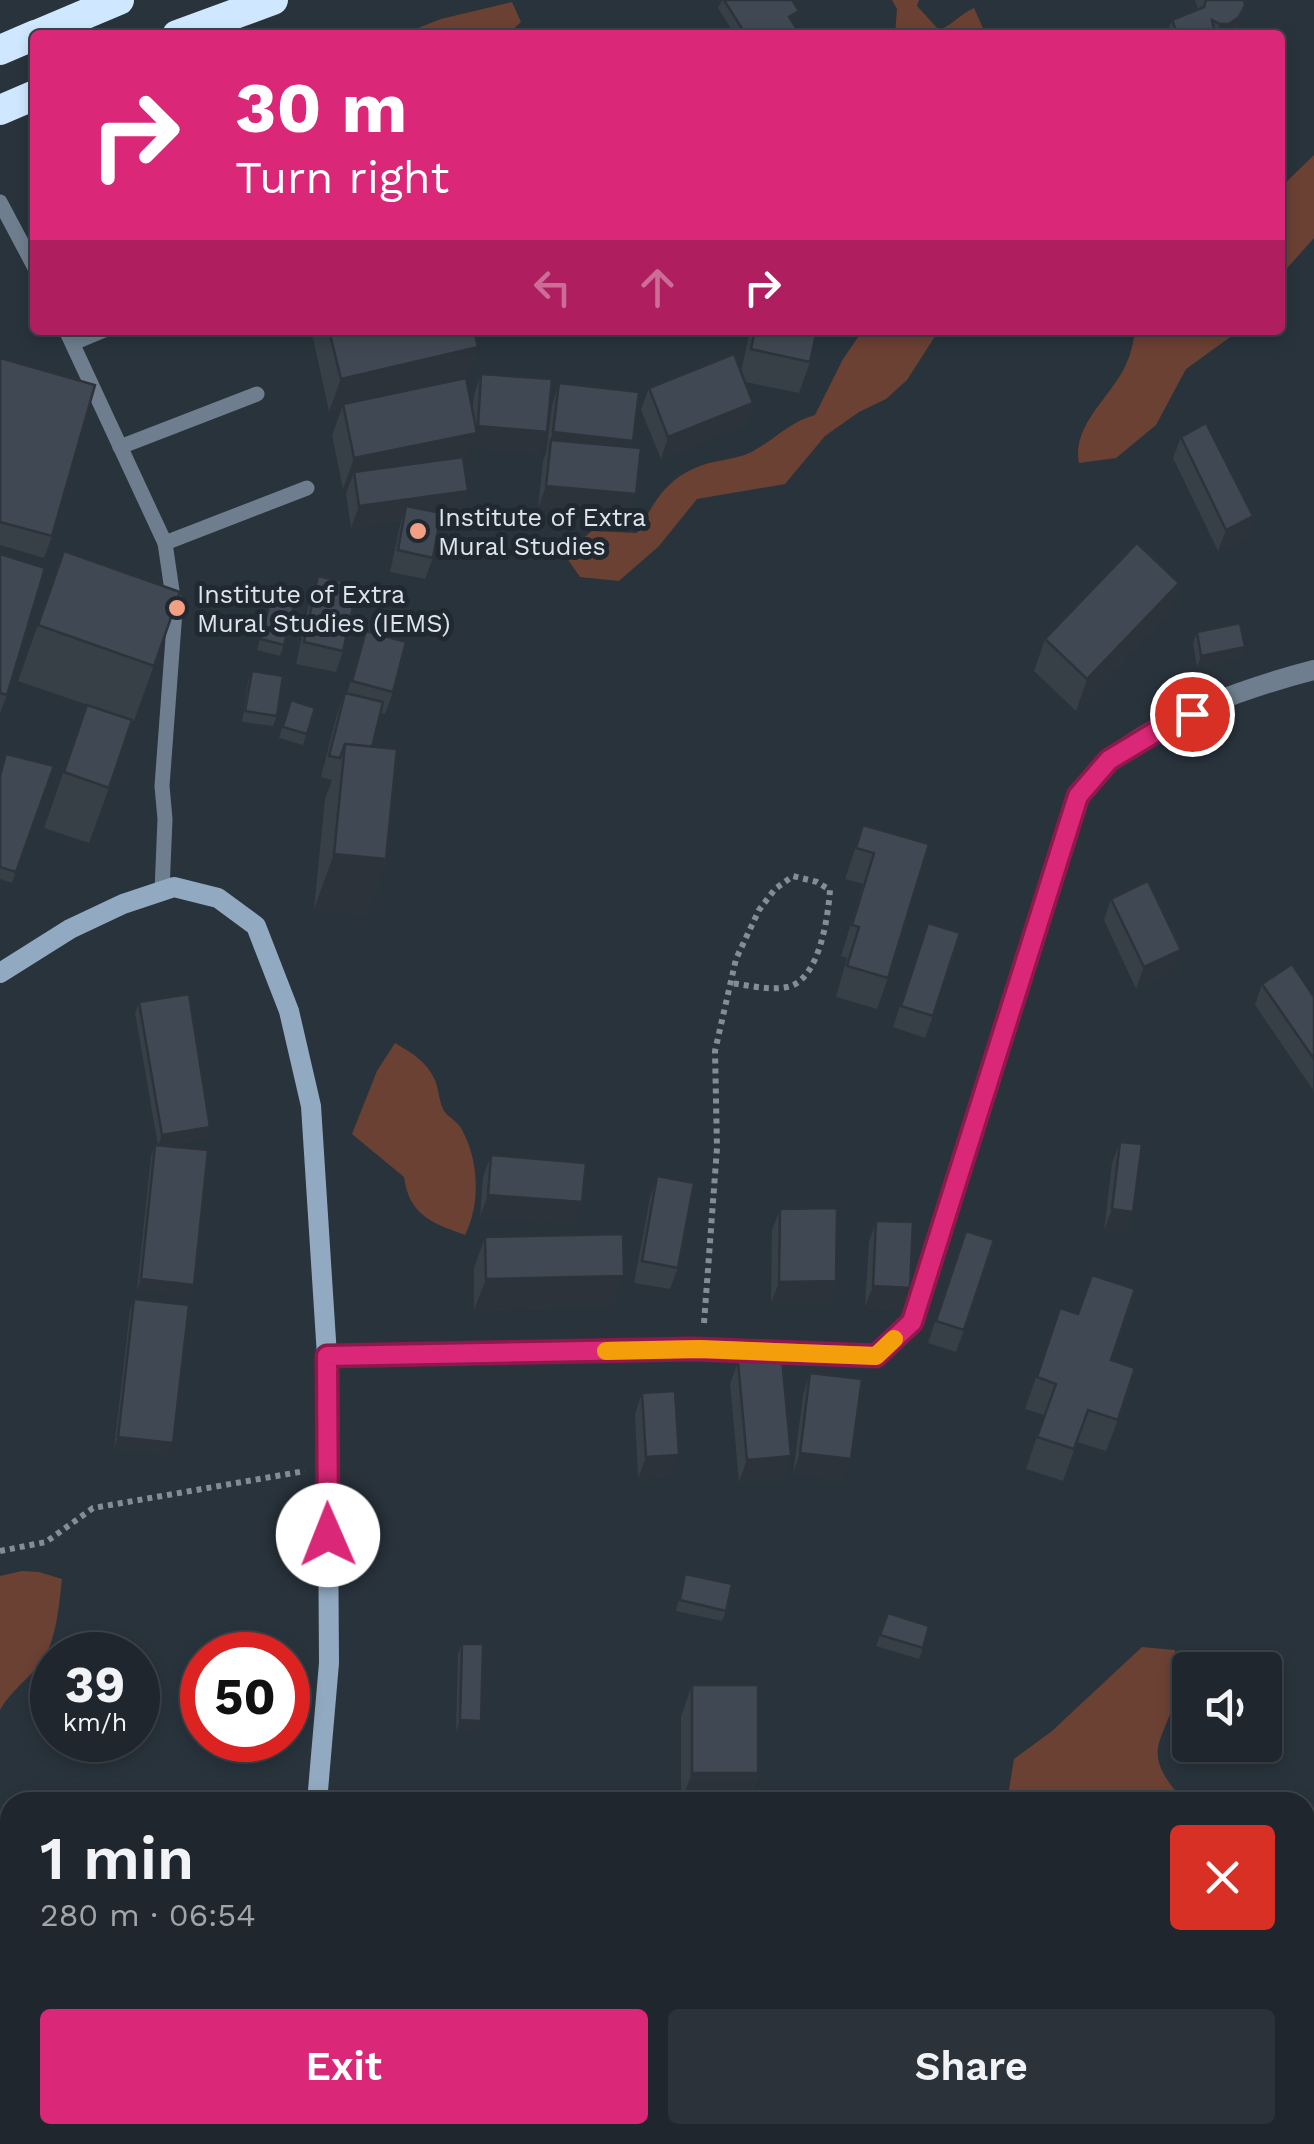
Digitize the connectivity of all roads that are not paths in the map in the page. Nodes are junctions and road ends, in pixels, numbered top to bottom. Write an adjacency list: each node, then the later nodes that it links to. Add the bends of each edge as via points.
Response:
1 (120, 0): 3 (highway)
2 (273, 0): 4 (highway)
3 (48, 30)
4 (191, 30)
5 (30, 38): 6 (highway)
6 (0, 50)
7 (30, 97): 8 (highway)
8 (0, 110)
9 (0, 202): 10 (lane)
10 (29, 242)
11 (69, 337): 13 (lane)
12 (257, 394): 13 (lane)
13 (120, 446): 15 (lane)
14 (307, 488): 15 (lane)
15 (165, 543): 17 (lane, via 175,611)
16 (1314, 670): 19 (street, via 1251,686 1162,728 1109,760 1078,796 912,1322 876,1356 700,1349)
17 (162, 891): 18 (main road, via 70,929); 19 (main road, via 174,887 218,898 256,926 289,1011 311,1106)
18 (0, 973)
19 (327, 1356): 20 (main road, via 329,1664)
20 (318, 1792)

